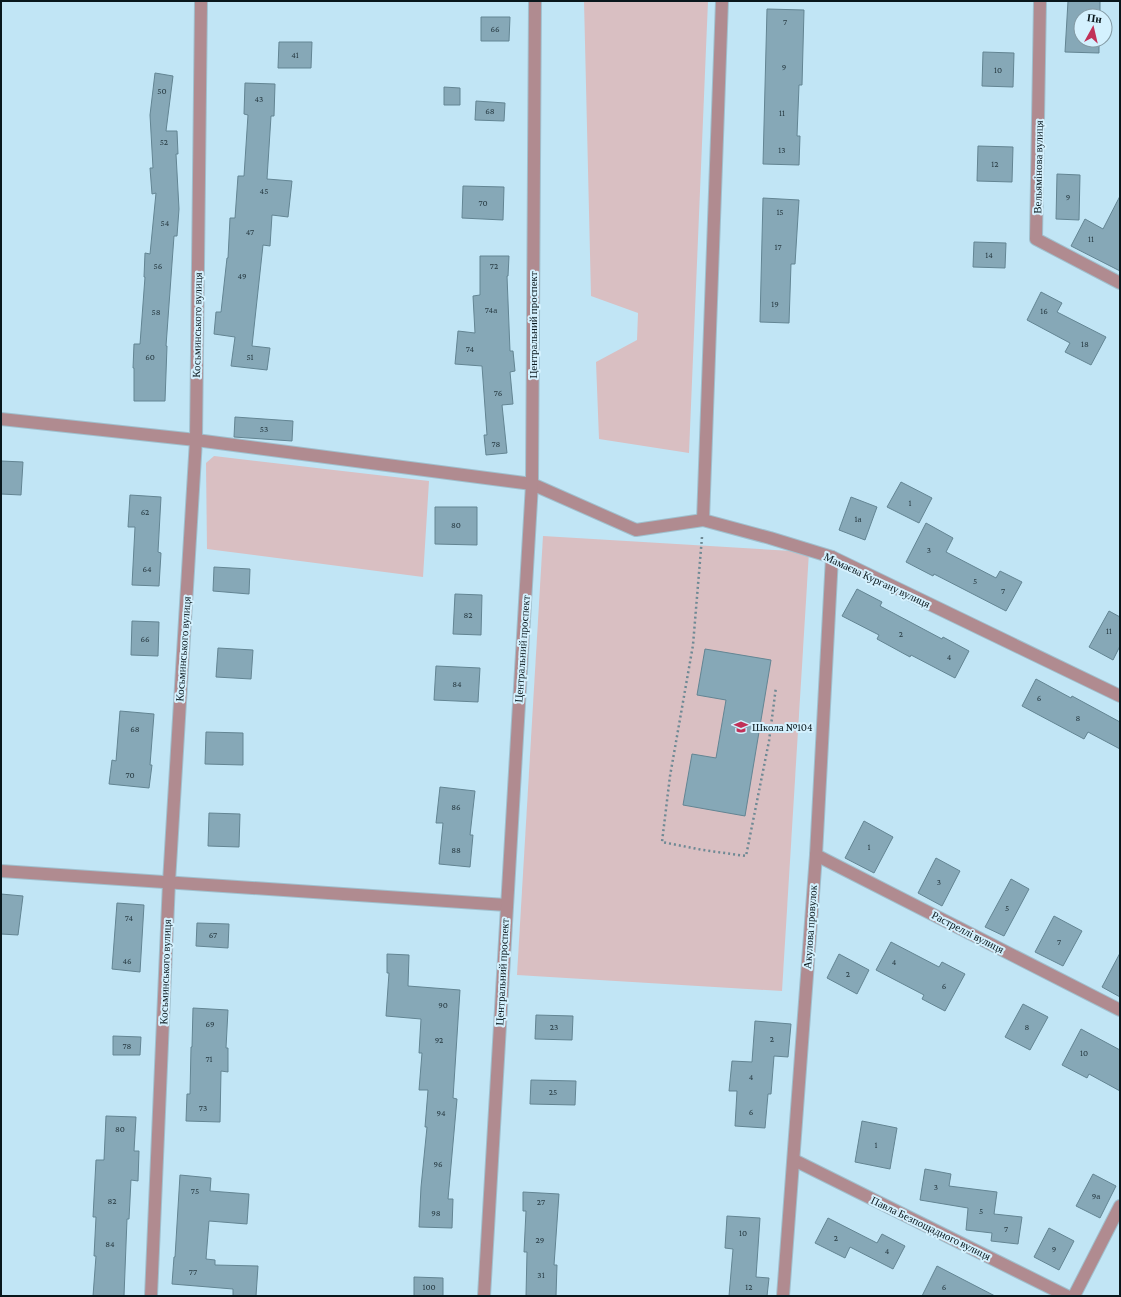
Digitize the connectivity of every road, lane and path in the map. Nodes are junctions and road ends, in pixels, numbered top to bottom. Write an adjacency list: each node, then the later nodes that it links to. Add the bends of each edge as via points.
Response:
1 (201, 1): 7 (street, Косьминського вулиця)
2 (535, 1): 8 (street, Центральний проспект)
3 (722, 1): 9 (street)
4 (1040, 1): 5 (street, Вельямінова вулиця, via 1036,239)
5 (1120, 283)
6 (1, 418): 7 (street, Мамаєва Кургану вулиця)
7 (196, 440): 8 (street, Мамаєва Кургану вулиця); 15 (street, Косьминського вулиця)
8 (532, 484): 9 (street, Мамаєва Кургану вулиця, via 636,530); 16 (street, Центральний проспект)
9 (704, 520): 10 (street, Мамаєва Кургану вулиця); 11 (path, via 692,645 670,776 662,842 746,856 769,741)
10 (832, 557): 12 (street, Мамаєва Кургану вулиця); 13 (street, Акулова провулок)
11 (776, 687)
12 (1120, 696)
13 (816, 855): 17 (street, Растреллі вулиця); 18 (street, Акулова провулок)
14 (1, 871): 15 (street)
15 (168, 882): 16 (street); 20 (street, Косьминського вулиця)
16 (506, 905): 21 (street, Центральний проспект)
17 (1120, 1010)
18 (794, 1160): 22 (street, Акулова провулок); 23 (street, Павла Безпощадного вулиця)
19 (1120, 1206): 24 (street)
20 (151, 1296)
21 (484, 1296)
22 (783, 1296)
23 (1067, 1296)
24 (1074, 1296)

